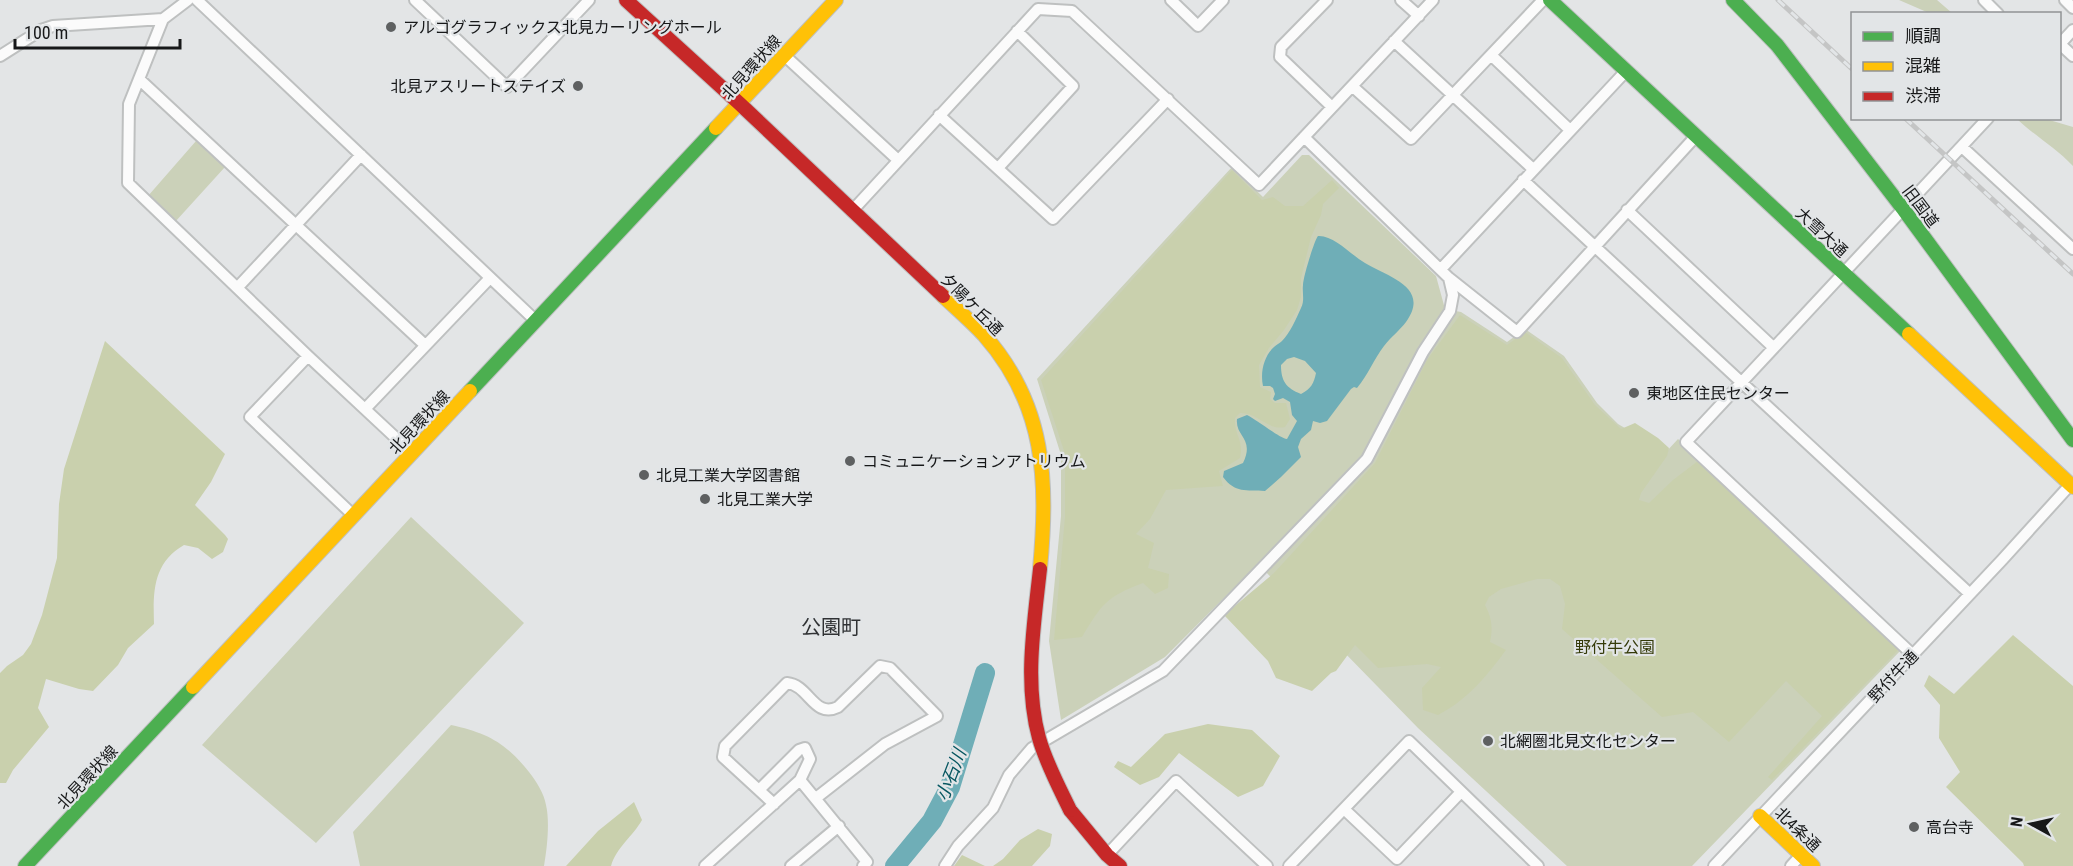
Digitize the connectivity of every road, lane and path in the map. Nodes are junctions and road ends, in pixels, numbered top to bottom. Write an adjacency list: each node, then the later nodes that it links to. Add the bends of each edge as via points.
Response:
1 (188, 0): 21 (street)
2 (197, 0): 44 (street)
3 (415, 0): 4 (street, via 507,87)
4 (589, 0)
5 (626, 0): 36 (main road, 夕陽ケ丘通)
6 (836, 0): 27 (main road, 北見環状線)
7 (1171, 0): 8 (street, via 1198,26)
8 (1222, 0)
9 (1327, 0): 37 (street, via 1281,47 1281,57)
10 (1401, 0): 20 (street)
11 (1433, 0): 20 (street)
12 (1543, 0): 28 (street)
13 (1550, 0): 31 (main road, 大雪大通)
14 (1733, 0): 50 (main road, 旧国道, via 1777,45)
15 (1984, 0): 19 (street)
16 (2065, 0): 18 (street)
17 (1035, 4): 23 (street); 35 (street, via 1072,11)
18 (2073, 8)
19 (1996, 12)
20 (1419, 16): 24 (street)
21 (163, 19): 29 (street, via 53,27 41,30); 32 (street)
22 (2073, 30): 25 (street)
23 (1017, 32): 38 (street); 46 (street, via 1073,86)
24 (1394, 41): 33 (street); 34 (street)
25 (2061, 43)
26 (2061, 45): 30 (street)
27 (784, 55): 36 (main road, 北見環状線); 45 (street)
28 (1491, 55): 34 (street); 40 (street)
29 (0, 56)
30 (2073, 56)
31 (1626, 71): 40 (street); 41 (main road, 大雪大通)
32 (139, 79): 52 (street); 59 (street, via 129,104 128,183)
33 (1352, 86): 34 (street, via 1411,139); 37 (street)
34 (1453, 95): 47 (street)
35 (1168, 99): 42 (street, via 1259,185); 46 (street, via 1053,219)
36 (740, 104): 51 (main road, 夕陽ケ丘通); 60 (main road, 北見環状線)
37 (1332, 107): 42 (street)
38 (939, 115): 45 (street); 46 (street)
39 (1986, 120): 43 (street)
40 (1570, 130): 47 (street)
41 (1696, 136): 49 (street); 56 (main road, 大雪大通)
42 (1304, 137): 55 (street)
43 (1962, 147): 50 (street); 54 (street)
44 (361, 154): 52 (street); 57 (street)
45 (898, 160): 51 (street)
46 (998, 168)
47 (1533, 170): 48 (street)
48 (1523, 180): 53 (street); 55 (street)
49 (1627, 210): 53 (street); 62 (street)
50 (1904, 210): 56 (street); 66 (main road, 旧国道)
51 (852, 211): 83 (main road, 夕陽ケ丘通, bridge, via 984,335 1025,398 1045,474 1045,522 1031,663 1039,738 1070,810)
52 (294, 225): 59 (street); 61 (street)
53 (1595, 245): 58 (street, via 1516,332); 64 (street)
54 (2073, 249)
55 (1441, 269): 58 (street)
56 (1842, 273): 62 (street); 70 (main road, 大雪大通)
57 (490, 278): 60 (street); 61 (street)
58 (1449, 278): 89 (street, via 1453,295 1450,311 1423,352 1367,459 1163,671 1032,748 1009,775 993,808)
59 (237, 286): 63 (street)
60 (536, 321): 69 (main road, 北見環状線)
61 (425, 345): 65 (street)
62 (1773, 347): 64 (street)
63 (308, 356): 65 (street); 71 (street, via 250,417)
64 (1742, 382): 72 (street); 73 (street, via 1686,442)
65 (365, 409): 69 (street)
66 (2056, 416): 67 (street); 68 (main road, 旧国道)
67 (2073, 427)
68 (2073, 440)
69 (412, 453): 71 (main road, 北見環状線)
70 (2072, 484): 72 (street, 野付牛通)
71 (353, 515): 86 (main road, 北見環状線)
72 (1970, 594): 73 (street, 野付牛通)
73 (1913, 655): 80 (street, 野付牛通)
74 (800, 780): 75 (street, via 810,759 805,748); 77 (street); 78 (street)
75 (760, 789): 77 (street, via 723,757 725,746 787,683 795,683 824,710 831,711 880,666 890,669 937,716 885,744); 78 (street)
76 (1461, 792): 79 (street, via 1397,859); 79 (street, via 1408,741); 85 (street)
77 (816, 798): 81 (street)
78 (774, 804): 87 (street)
79 (1344, 809): 91 (street)
80 (1760, 816): 82 (main road, 北4条通); 92 (street, 野付牛通)
81 (839, 826): 84 (street); 88 (street)
82 (1801, 855): 93 (street); 94 (main road, 北4条通)
83 (1111, 861): 90 (street, via 1176,782)
84 (867, 865)
85 (1536, 865)
86 (25, 866)
87 (705, 866)
88 (791, 866)
89 (945, 866)
90 (1267, 866)
91 (1289, 866)
92 (1714, 866)
93 (1791, 866)
94 (1813, 866)

